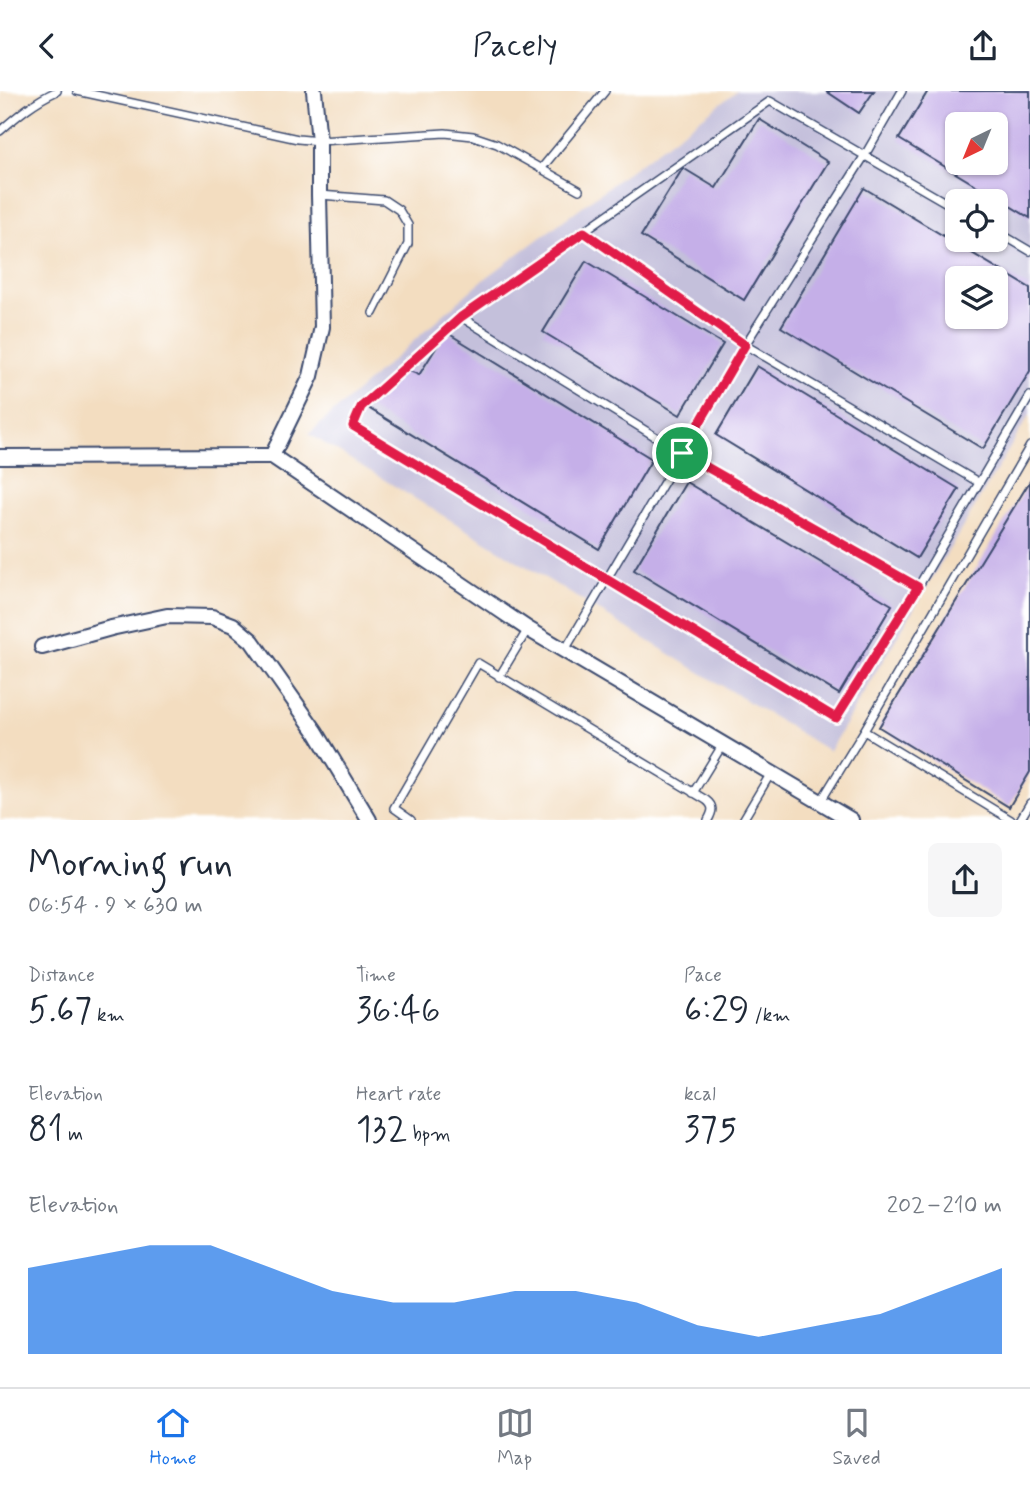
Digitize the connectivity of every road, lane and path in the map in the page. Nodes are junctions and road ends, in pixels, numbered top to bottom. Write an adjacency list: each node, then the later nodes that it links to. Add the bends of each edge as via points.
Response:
1 (57, 91): 6 (lane)
2 (77, 91): 7 (lane)
3 (314, 91): 7 (street)
4 (605, 91): 9 (lane)
5 (902, 91): 8 (lane)
6 (0, 131)
7 (319, 141): 9 (lane, via 445,133 473,136); 11 (street)
8 (864, 155): 12 (lane); 13 (lane, via 770,101); 18 (lane)
9 (541, 169): 10 (lane)
10 (579, 190)
11 (319, 195): 16 (lane, via 384,201 399,210 408,225 408,244); 22 (street, via 322,327 311,376)
12 (945, 202)
13 (584, 232): 17 (lane); 18 (lane)
14 (1008, 238): 15 (lane)
15 (1030, 251)
16 (373, 313)
17 (461, 317): 21 (lane); 25 (lane, via 361,407 353,426)
18 (745, 345): 21 (lane); 24 (lane)
19 (1030, 396): 24 (lane)
20 (1030, 446): 31 (lane)
21 (682, 453): 25 (lane); 26 (lane)
22 (272, 456): 23 (street); 27 (street)
23 (0, 457)
24 (978, 482): 26 (lane)
25 (607, 579): 26 (lane, via 836,718); 29 (lane)
26 (918, 587)
27 (528, 629): 29 (street); 30 (lane)
28 (42, 647): 37 (street, via 167,616 212,617 233,625 252,641 316,732)
29 (565, 650): 32 (street)
30 (499, 677): 34 (lane); 38 (lane, via 478,663 394,808)
31 (864, 731): 35 (lane); 42 (lane)
32 (723, 743): 33 (street); 34 (lane)
33 (772, 772): 35 (street); 40 (lane)
34 (693, 793): 39 (lane, via 711,805)
35 (821, 801): 41 (street)
36 (1030, 803): 43 (lane)
37 (369, 820)
38 (411, 820)
39 (708, 820)
40 (743, 820)
41 (851, 820)
42 (1011, 820)
43 (1020, 820)

